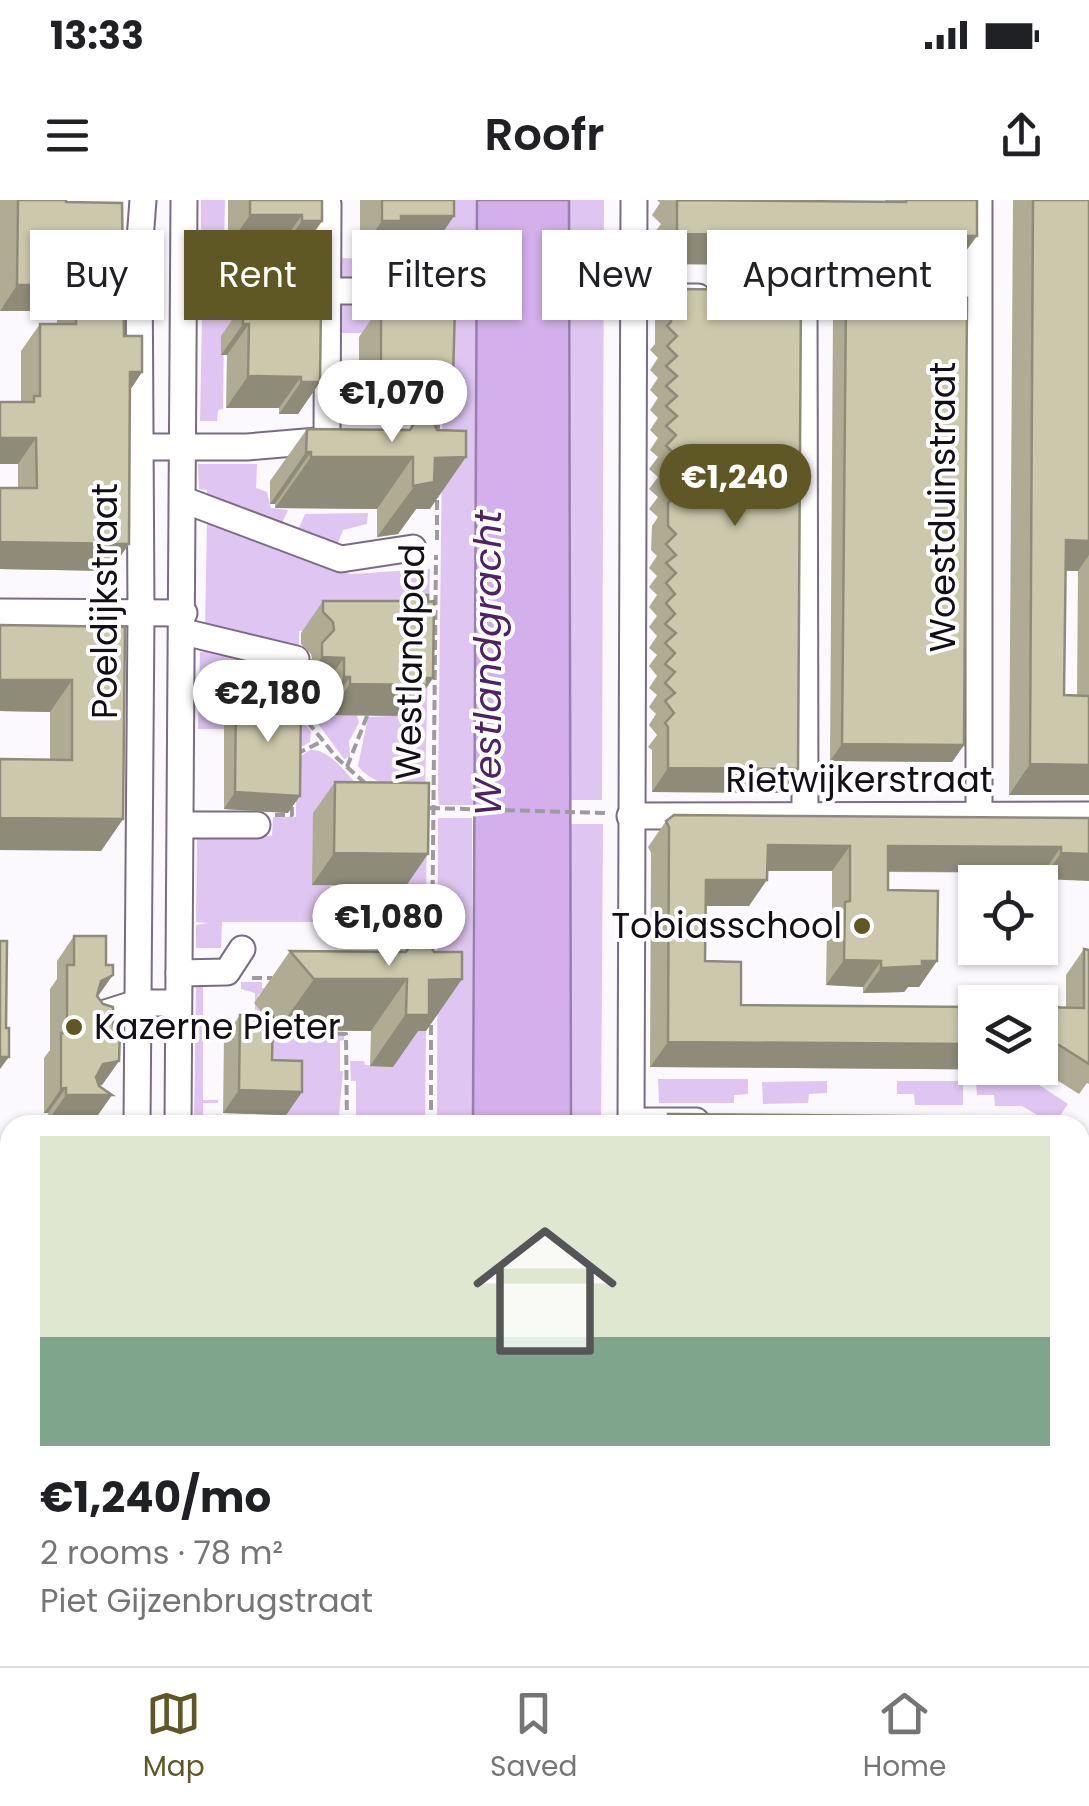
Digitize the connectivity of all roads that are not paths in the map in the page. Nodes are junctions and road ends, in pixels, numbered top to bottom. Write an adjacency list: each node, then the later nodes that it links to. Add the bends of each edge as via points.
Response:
1 (143, 200): 13 (street, Poeldijkstraat)
2 (184, 200): 14 (street)
3 (634, 200): 7 (street)
4 (979, 200): 9 (street, Woestduinstraat)
5 (328, 204): 6 (street)
6 (328, 230)
7 (634, 230)
8 (967, 296): 9 (street)
9 (978, 296): 22 (street, Woestduinstraat)
10 (330, 320): 14 (street, via 336,440)
11 (634, 320): 23 (street)
12 (804, 320): 21 (street)
13 (139, 447): 14 (street); 18 (street, Poeldijkstraat)
14 (184, 448): 15 (street)
15 (184, 500): 16 (street, via 340,560); 19 (street)
16 (413, 548)
17 (0, 612): 18 (street)
18 (141, 613): 19 (street); 29 (street, Poeldijkstraat)
19 (184, 623): 20 (street, via 228,644); 26 (street)
20 (296, 659)
21 (805, 814): 22 (street, Rietwijkerstraat); 23 (street, Rietwijkerstraat)
22 (979, 814): 24 (street, Rietwijkerstraat)
23 (630, 816): 35 (street)
24 (1089, 816)
25 (265, 820): 26 (street)
26 (182, 825): 28 (street)
27 (242, 949): 28 (street, via 227,972)
28 (178, 972): 30 (street)
29 (137, 1003): 30 (street); 31 (street); 33 (street, Poeldijkstraat)
30 (178, 1003): 34 (street)
31 (96, 1016)
32 (109, 1102): 33 (street)
33 (137, 1113)
34 (178, 1115)
35 (631, 1115)

